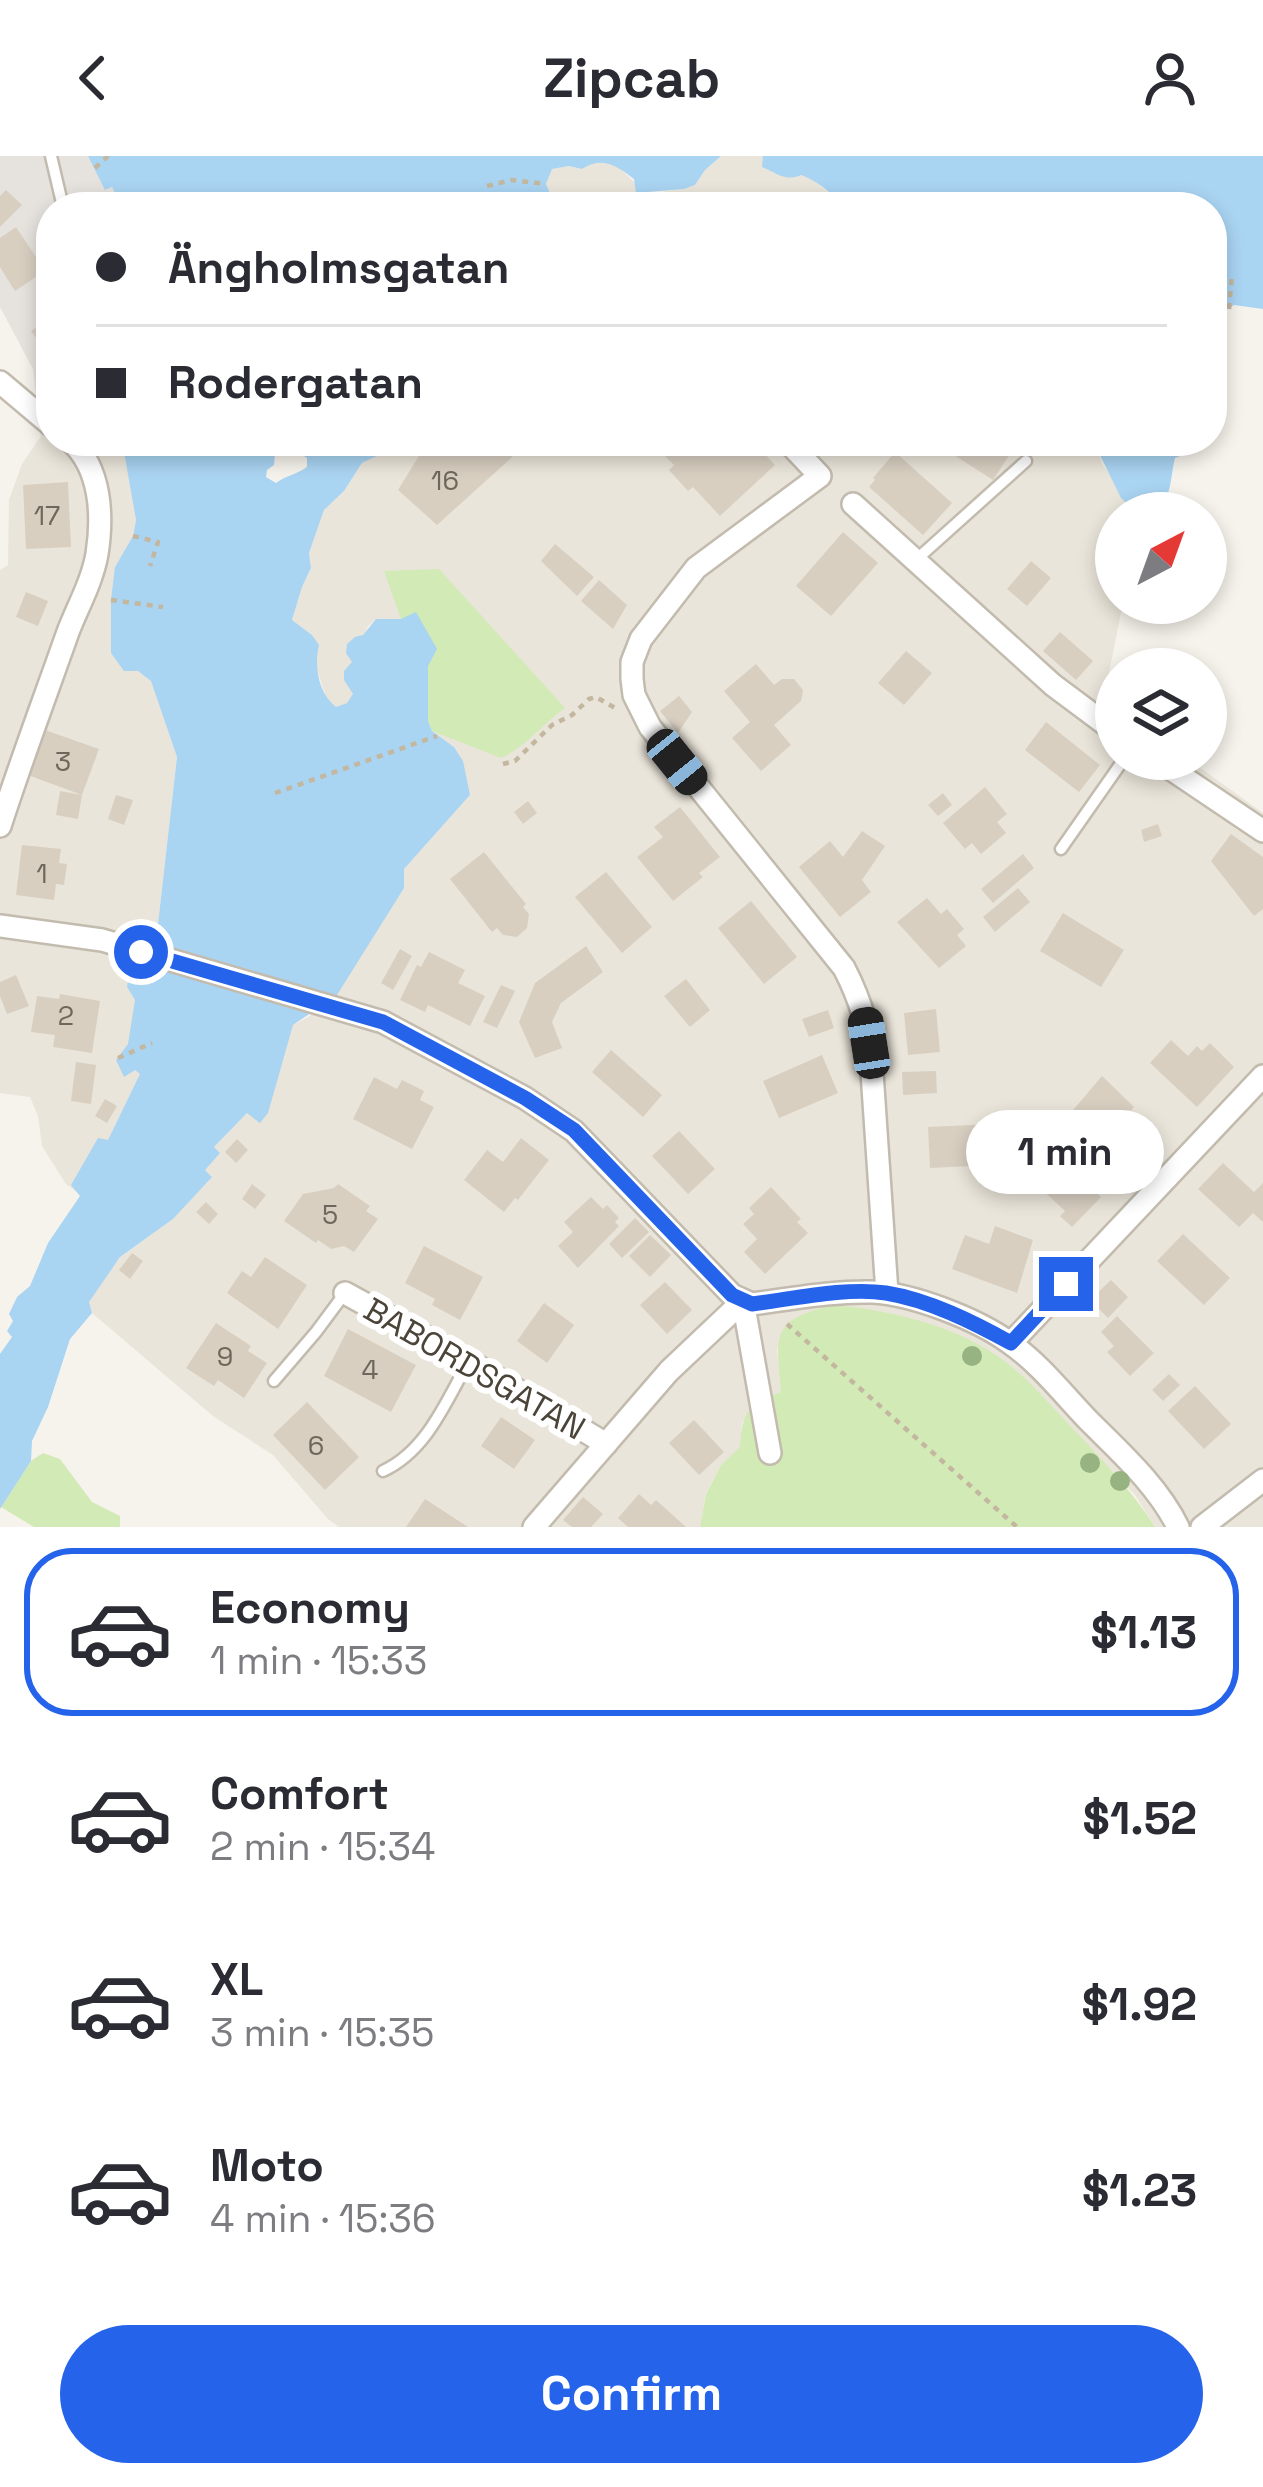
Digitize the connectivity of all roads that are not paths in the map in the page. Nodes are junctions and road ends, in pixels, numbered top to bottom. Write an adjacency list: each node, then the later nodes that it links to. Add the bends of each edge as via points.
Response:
1 (51, 156): 2 (lane)
2 (59, 192)
3 (0, 382): 4 (street)
4 (36, 412)
5 (90, 456): 13 (street, via 99,514 91,578)
6 (801, 456): 19 (street, via 820,476 696,568 641,639 632,662 634,695 650,727 855,989 869,1043)
7 (1026, 461): 9 (lane)
8 (853, 504): 9 (street)
9 (915, 561): 10 (street)
10 (1095, 716)
11 (1109, 780): 15 (lane)
12 (1187, 780): 14 (street)
13 (0, 826)
14 (1263, 831)
15 (1061, 849)
16 (0, 926): 20 (street, via 102,940 383,1022 574,1130 732,1295)
17 (1263, 1076): 21 (street)
18 (345, 1292): 22 (street, BABORDSGATAN); 23 (lane)
19 (886, 1293): 20 (street); 21 (street)
20 (753, 1302): 24 (street, via 669,1371); 25 (street)
21 (1011, 1343): 29 (street, via 1154,1490)
22 (469, 1360): 24 (street, BABORDSGATAN); 26 (lane, via 427,1435)
23 (274, 1381)
24 (606, 1444): 28 (street)
25 (770, 1453)
26 (383, 1471)
27 (1263, 1480): 30 (street)
28 (534, 1527)
29 (1178, 1527)
30 (1202, 1527)

